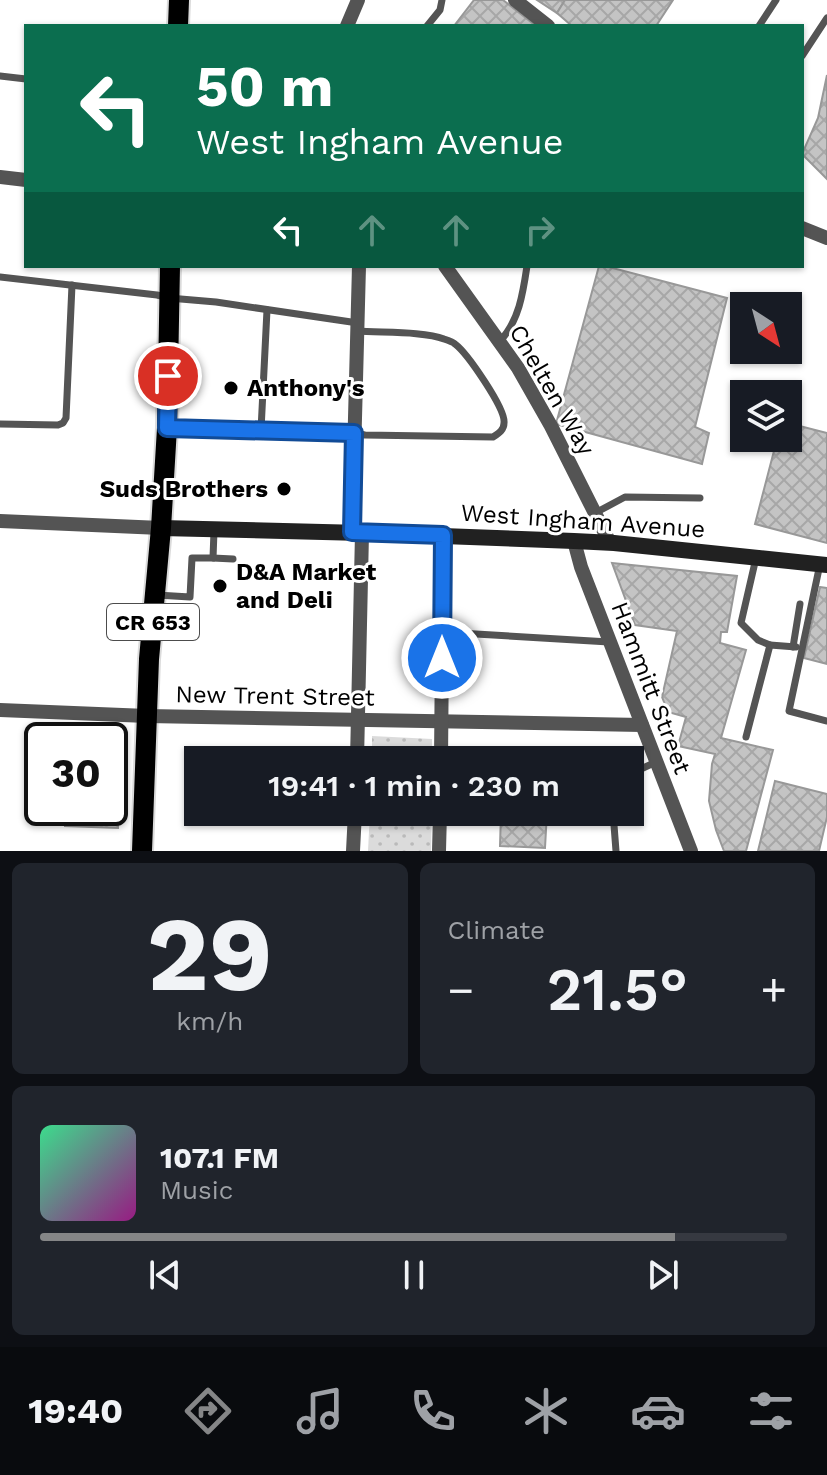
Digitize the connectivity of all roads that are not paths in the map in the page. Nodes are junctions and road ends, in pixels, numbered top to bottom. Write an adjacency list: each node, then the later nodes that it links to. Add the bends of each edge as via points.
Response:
1 (179, 0): 7 (main road)
2 (358, 0): 8 (street)
3 (442, 0): 9 (lane)
4 (515, 0): 10 (street)
5 (776, 0): 11 (lane)
6 (827, 18): 12 (lane)
7 (178, 24)
8 (348, 24)
9 (429, 24)
10 (545, 24)
11 (760, 24)
12 (804, 53)
13 (0, 76): 14 (lane)
14 (24, 79)
15 (0, 177): 16 (street)
16 (24, 180)
17 (804, 229): 18 (street)
18 (827, 238)
19 (170, 268): 25 (main road, CR 653)
20 (359, 268): 27 (street)
21 (446, 268): 28 (street, Chelten Way)
22 (527, 268): 28 (lane, via 521,301)
23 (0, 277): 24 (lane)
24 (72, 285): 25 (lane); 29 (lane, via 66,418 58,425)
25 (169, 298): 26 (lane); 30 (main road, CR 653)
26 (267, 310): 27 (lane); 31 (lane)
27 (358, 327): 32 (street); 32 (lane, via 447,339 495,398 504,424 493,437)
28 (500, 341): 34 (street, Chelten Way)
29 (0, 424)
30 (167, 428): 31 (lane); 36 (main road, CR 653)
31 (261, 430): 32 (lane)
32 (354, 433): 38 (street)
33 (700, 498): 34 (lane, via 625,497)
34 (595, 513): 41 (street, Chelten Way)
35 (0, 521): 36 (street, West Ingham Avenue)
36 (161, 528): 37 (street, West Ingham Avenue); 46 (main road, CR 653)
37 (214, 530): 38 (street, West Ingham Avenue); 42 (lane)
38 (357, 532): 39 (street, West Ingham Avenue); 55 (street)
39 (443, 535): 40 (street, West Ingham Avenue); 48 (street)
40 (574, 541): 41 (street, West Ingham Avenue); 49 (street, Hammitt Street)
41 (610, 543): 43 (street, West Ingham Avenue)
42 (213, 558): 44 (lane); 46 (lane, via 192,558 190,597)
43 (756, 558): 45 (street, West Ingham Avenue); 50 (lane, via 741,623)
44 (233, 559)
45 (824, 565): 52 (lane)
46 (155, 595): 54 (main road, CR 653)
47 (800, 604): 51 (lane)
48 (442, 632): 49 (lane); 57 (street)
49 (609, 642): 58 (street, Hammitt Street)
50 (770, 645): 51 (lane); 59 (lane)
51 (793, 647): 52 (lane)
52 (802, 648): 56 (lane, via 789,711)
53 (0, 710): 54 (street, New Trent Street)
54 (147, 716): 55 (street, New Trent Street); 67 (main road, CR 653)
55 (358, 720): 57 (street, New Trent Street); 60 (street)
56 (827, 721)
57 (442, 722): 58 (street, New Trent Street); 61 (street)
58 (642, 725): 62 (street, Hammitt Street)
59 (746, 737)
60 (357, 746)
61 (441, 746)
62 (656, 762): 63 (lane); 71 (street, Hammitt Street)
63 (644, 768)
64 (354, 826): 68 (street)
65 (440, 826): 69 (street)
66 (614, 826): 70 (lane)
67 (142, 851)
68 (353, 851)
69 (439, 851)
70 (616, 851)
71 (690, 851)

